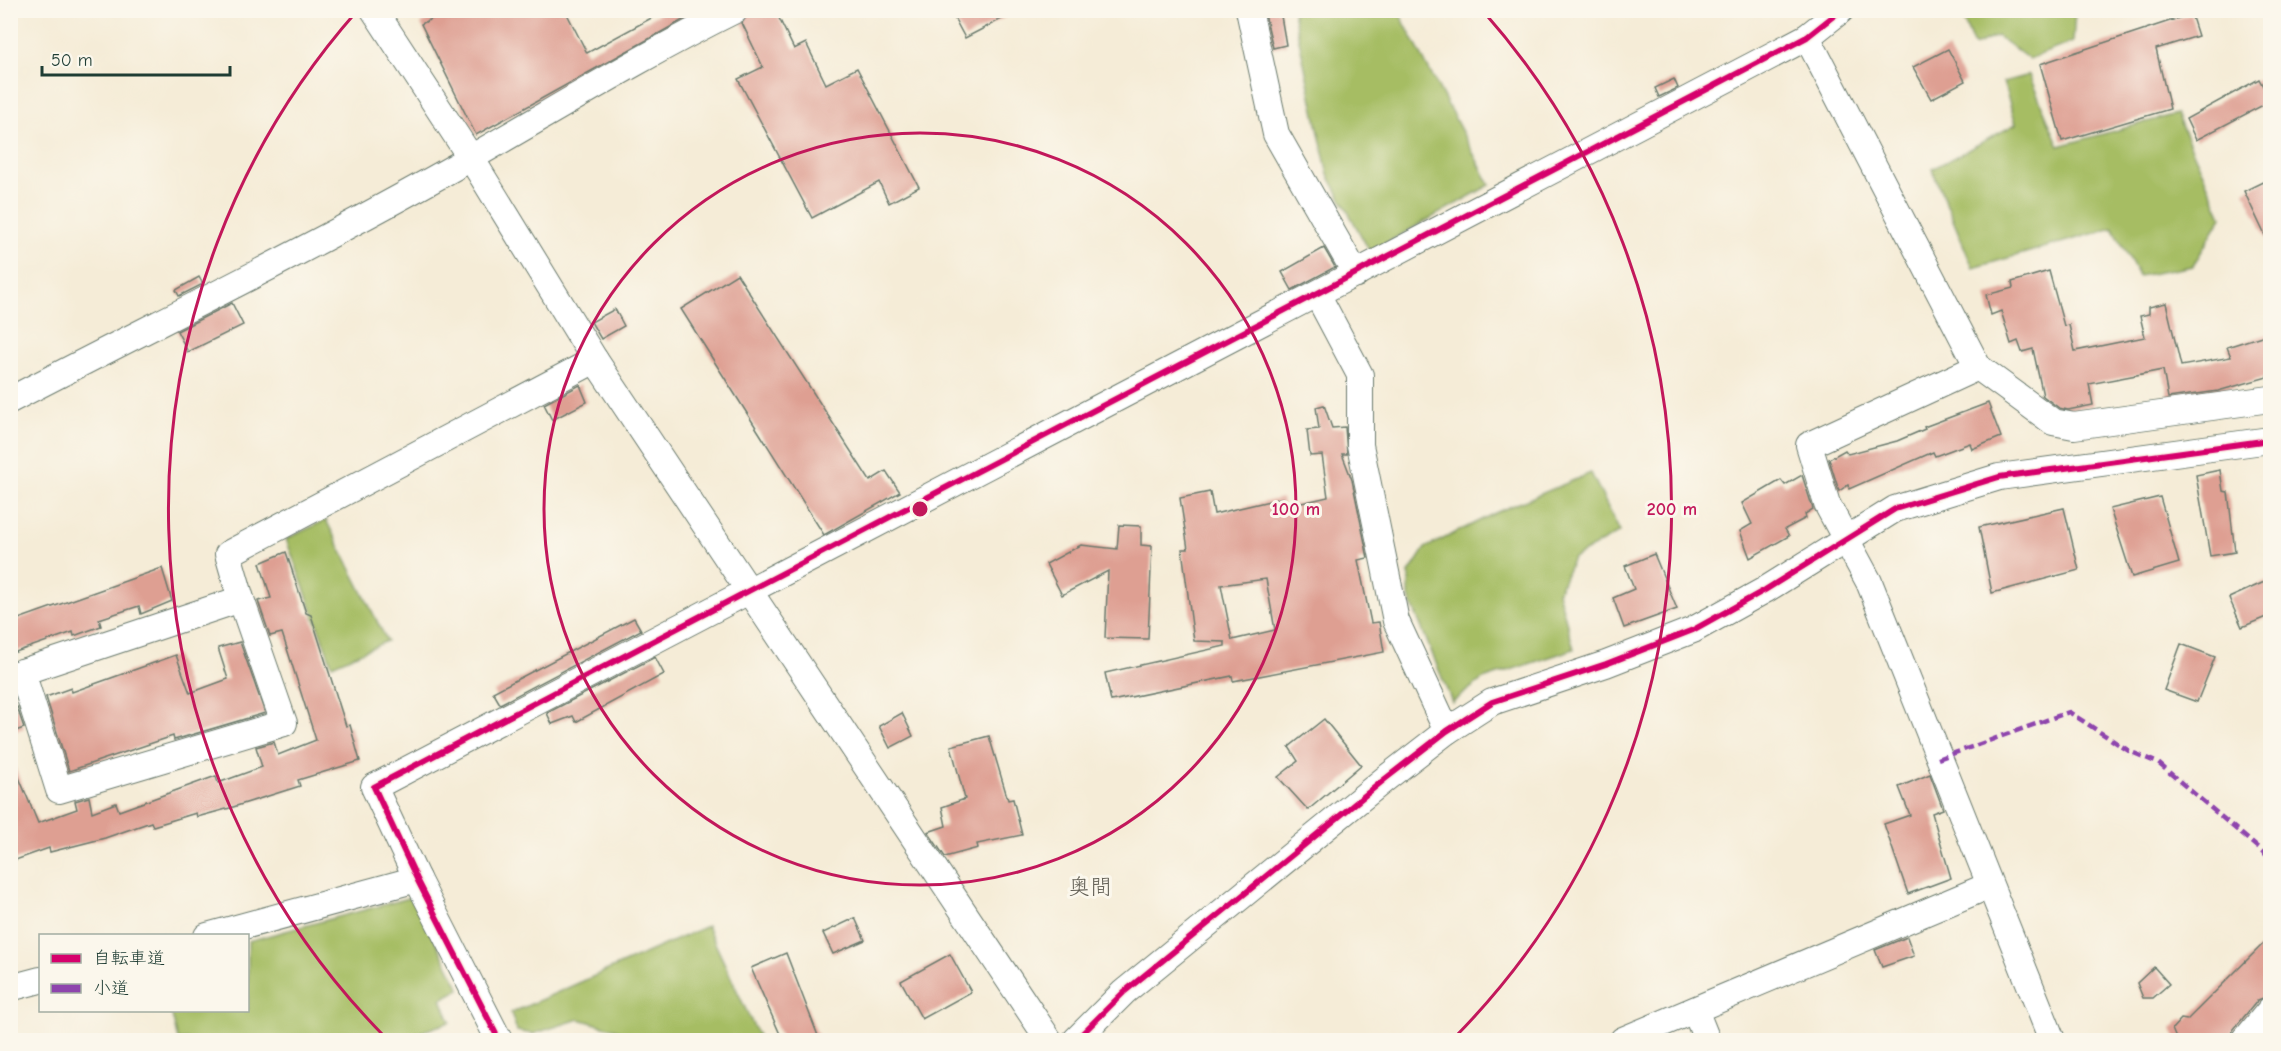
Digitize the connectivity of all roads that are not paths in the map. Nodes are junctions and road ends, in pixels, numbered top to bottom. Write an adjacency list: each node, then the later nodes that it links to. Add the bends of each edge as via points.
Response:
1 (374, 10): 6 (street)
2 (735, 10): 6 (street, via 671,42)
3 (1249, 10): 7 (street, via 1276,134)
4 (1841, 10): 5 (street)
5 (1807, 37): 7 (street); 10 (street)
6 (471, 158): 9 (street); 12 (street)
7 (1356, 274): 8 (street)
8 (1317, 294): 15 (street); 18 (street, via 1360,375 1360,445 1396,621)
9 (595, 360): 15 (street); 16 (street, via 228,554)
10 (1978, 367): 11 (street, via 2053,422 2074,426); 14 (street, via 1809,445 1827,504)
11 (2271, 399)
12 (10, 400)
13 (2271, 440): 14 (street, via 1999,477 1895,509)
14 (1846, 542): 18 (street, via 1693,630 1492,702); 20 (street, via 1869,582)
15 (748, 591): 19 (street, via 374,787); 27 (street)
16 (241, 599): 17 (street); 17 (street, via 284,723 59,790)
17 (16, 674)
18 (1447, 731): 28 (street, via 1124,992)
19 (417, 879): 21 (street); 26 (street)
20 (1988, 886): 24 (street); 31 (street)
21 (214, 934)
22 (39, 980): 23 (street)
23 (10, 988)
24 (1695, 1010): 29 (street); 30 (street)
25 (2271, 1011): 32 (street)
26 (499, 1041)
27 (1049, 1041)
28 (1076, 1041)
29 (1623, 1041)
30 (1707, 1041)
31 (2052, 1041)
32 (2245, 1041)

